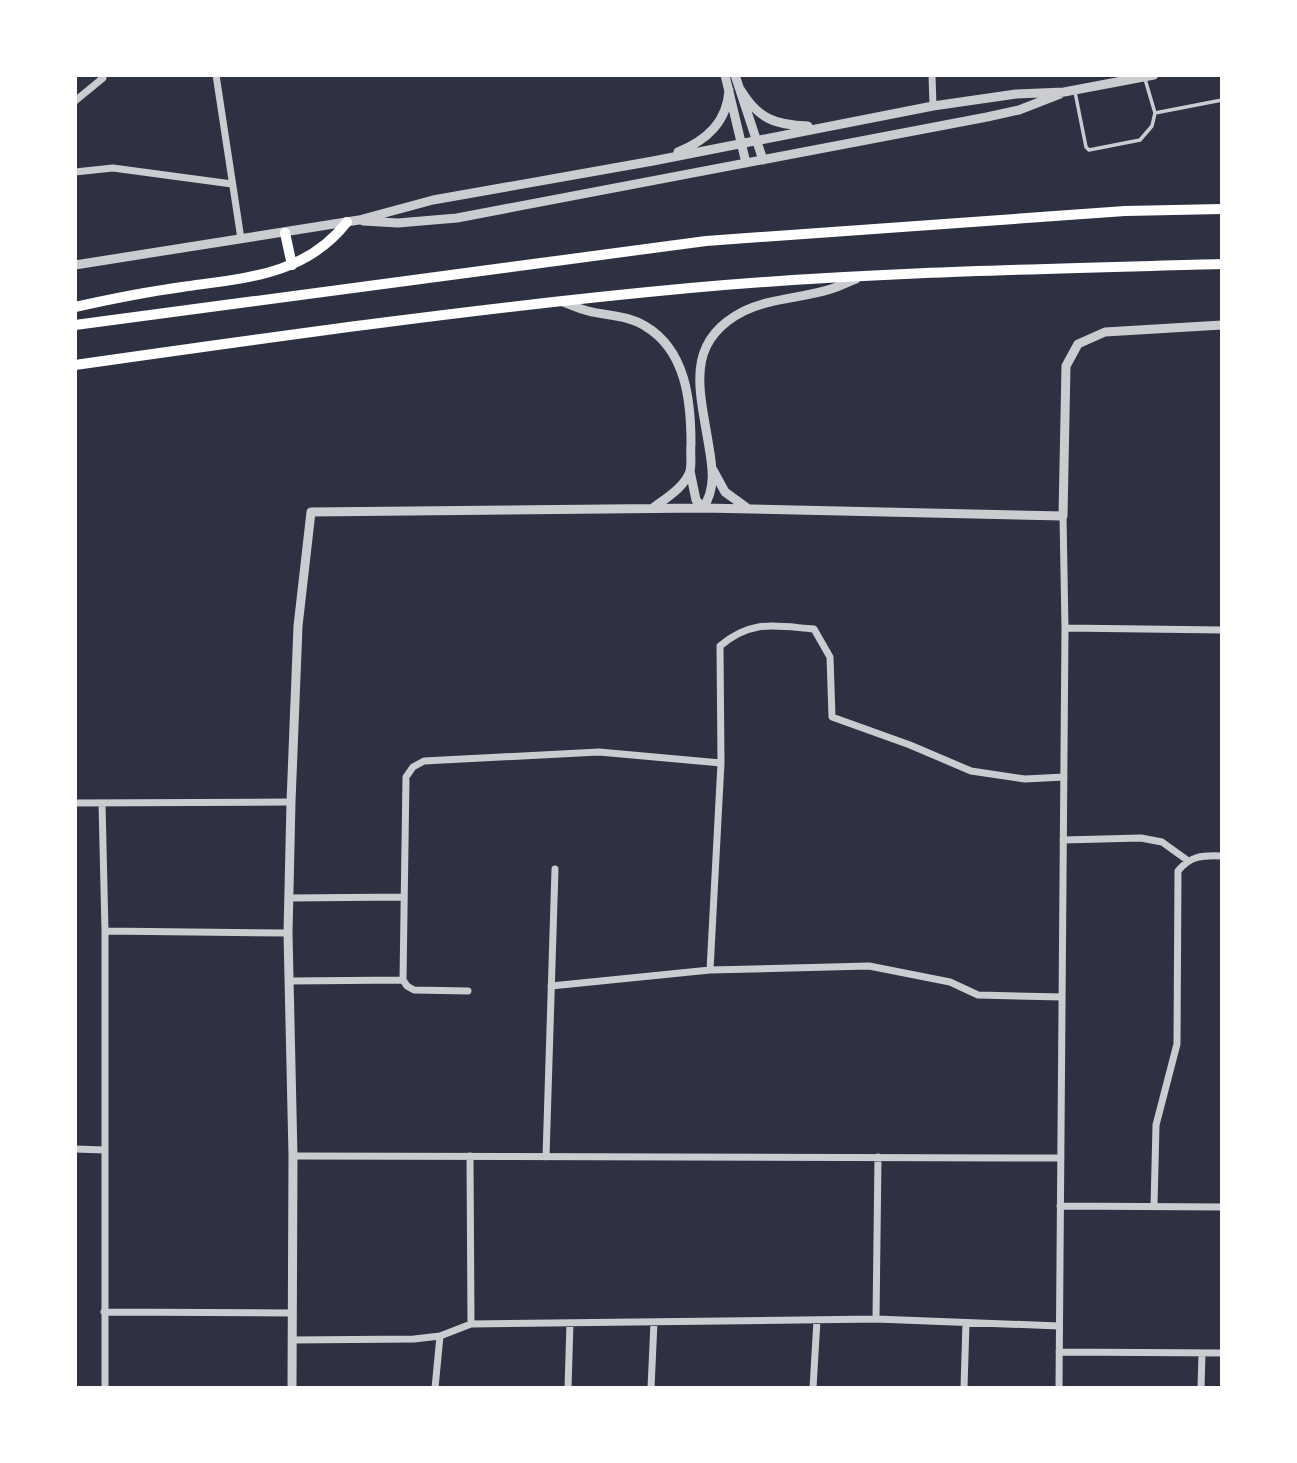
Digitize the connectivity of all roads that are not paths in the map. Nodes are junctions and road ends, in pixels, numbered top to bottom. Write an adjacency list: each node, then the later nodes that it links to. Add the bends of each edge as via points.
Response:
1 (103, 75): 11 (street)
2 (216, 75): 21 (street)
3 (725, 75): 8 (street)
4 (735, 75): 7 (street)
5 (932, 75): 12 (street)
6 (1149, 76): 9 (street); 13 (lane)
7 (740, 89): 14 (street, via 753,109 771,121); 15 (street)
8 (729, 90): 16 (street); 18 (street, via 723,115 709,135)
9 (1069, 91): 12 (street); 13 (lane, via 1089,150 1140,139 1152,126); 17 (street, via 1003,114)
10 (1222, 100): 13 (lane)
11 (75, 101)
12 (933, 106): 14 (street)
13 (1155, 113)
14 (828, 126): 15 (street)
15 (757, 140): 16 (street); 17 (street)
16 (741, 143): 18 (street); 19 (street)
17 (763, 160): 19 (street)
18 (653, 161): 23 (street, via 433,200)
19 (747, 163): 23 (street, via 437,220)
20 (75, 172): 21 (street, via 113,169)
21 (232, 184): 26 (street)
22 (1222, 209): 33 (highway, via 1125,211 706,241)
23 (359, 220): 24 (street)
24 (347, 222): 25 (street); 29 (highway, via 329,244)
25 (285, 233): 26 (street); 29 (highway)
26 (242, 239): 28 (street)
27 (1222, 264): 30 (highway)
28 (75, 265)
29 (292, 265): 32 (highway, via 260,275)
30 (861, 277): 31 (highway); 36 (street, via 746,310 716,331 700,361 699,377)
31 (563, 302): 35 (highway); 37 (street, via 644,325 671,351 686,383)
32 (75, 307)
33 (75, 325)
34 (1222, 325): 41 (street, via 1105,332 1077,344 1066,366)
35 (75, 365)
36 (713, 470): 38 (street, via 709,499); 40 (street, via 725,492)
37 (690, 471): 38 (street, via 696,500); 39 (street, via 679,488)
38 (703, 508): 39 (street); 40 (street)
39 (653, 509): 46 (street, via 312,512 298,626)
40 (748, 509): 41 (street)
41 (1063, 516): 42 (street)
42 (1065, 628): 43 (street); 45 (street)
43 (1222, 629)
44 (721, 763): 45 (street, via 720,646 736,632 766,625 814,629 830,657 832,717 971,771 1025,779); 53 (street, via 599,752 424,761 406,777); 57 (street)
45 (1064, 777): 49 (street)
46 (291, 802): 48 (street); 54 (street)
47 (75, 803): 48 (street)
48 (102, 803): 55 (street)
49 (1063, 840): 51 (street, via 1141,838 1162,842); 62 (street)
50 (1222, 856): 51 (street)
51 (1187, 860): 71 (street, via 1178,871 1177,1044 1156,1125)
52 (555, 869): 60 (street)
53 (404, 897): 54 (street); 58 (street)
54 (289, 898): 56 (street)
55 (105, 931): 56 (street); 64 (street)
56 (288, 933): 59 (street)
57 (710, 970): 60 (street); 62 (street, via 869,966 950,982 978,995)
58 (403, 979): 59 (street); 61 (street, via 414,990)
59 (290, 981): 65 (street)
60 (551, 986): 67 (street)
61 (468, 991)
62 (1062, 997): 69 (street)
63 (75, 1149): 64 (street)
64 (104, 1150): 73 (street)
65 (293, 1156): 66 (street); 74 (street)
66 (470, 1156): 67 (street); 80 (street)
67 (546, 1157): 68 (street)
68 (878, 1157): 69 (street); 75 (street)
69 (1061, 1158): 70 (street)
70 (1060, 1206): 71 (street); 81 (street)
71 (1154, 1206): 72 (street)
72 (1222, 1207)
73 (104, 1312): 74 (street); 87 (street)
74 (292, 1313): 83 (street)
75 (876, 1319): 76 (street); 79 (street)
76 (817, 1320): 77 (street); 92 (street)
77 (654, 1322): 78 (street); 91 (street)
78 (570, 1323): 80 (street); 90 (street)
79 (966, 1323): 81 (street); 93 (street)
80 (471, 1324): 82 (street)
81 (1059, 1326): 84 (street)
82 (440, 1336): 83 (street); 89 (street)
83 (292, 1340): 88 (street)
84 (1059, 1352): 85 (street); 94 (street)
85 (1202, 1353): 86 (street); 95 (street)
86 (1222, 1353)
87 (106, 1388)
88 (292, 1388)
89 (435, 1388)
90 (568, 1388)
91 (651, 1388)
92 (813, 1388)
93 (964, 1388)
94 (1059, 1388)
95 (1201, 1388)

